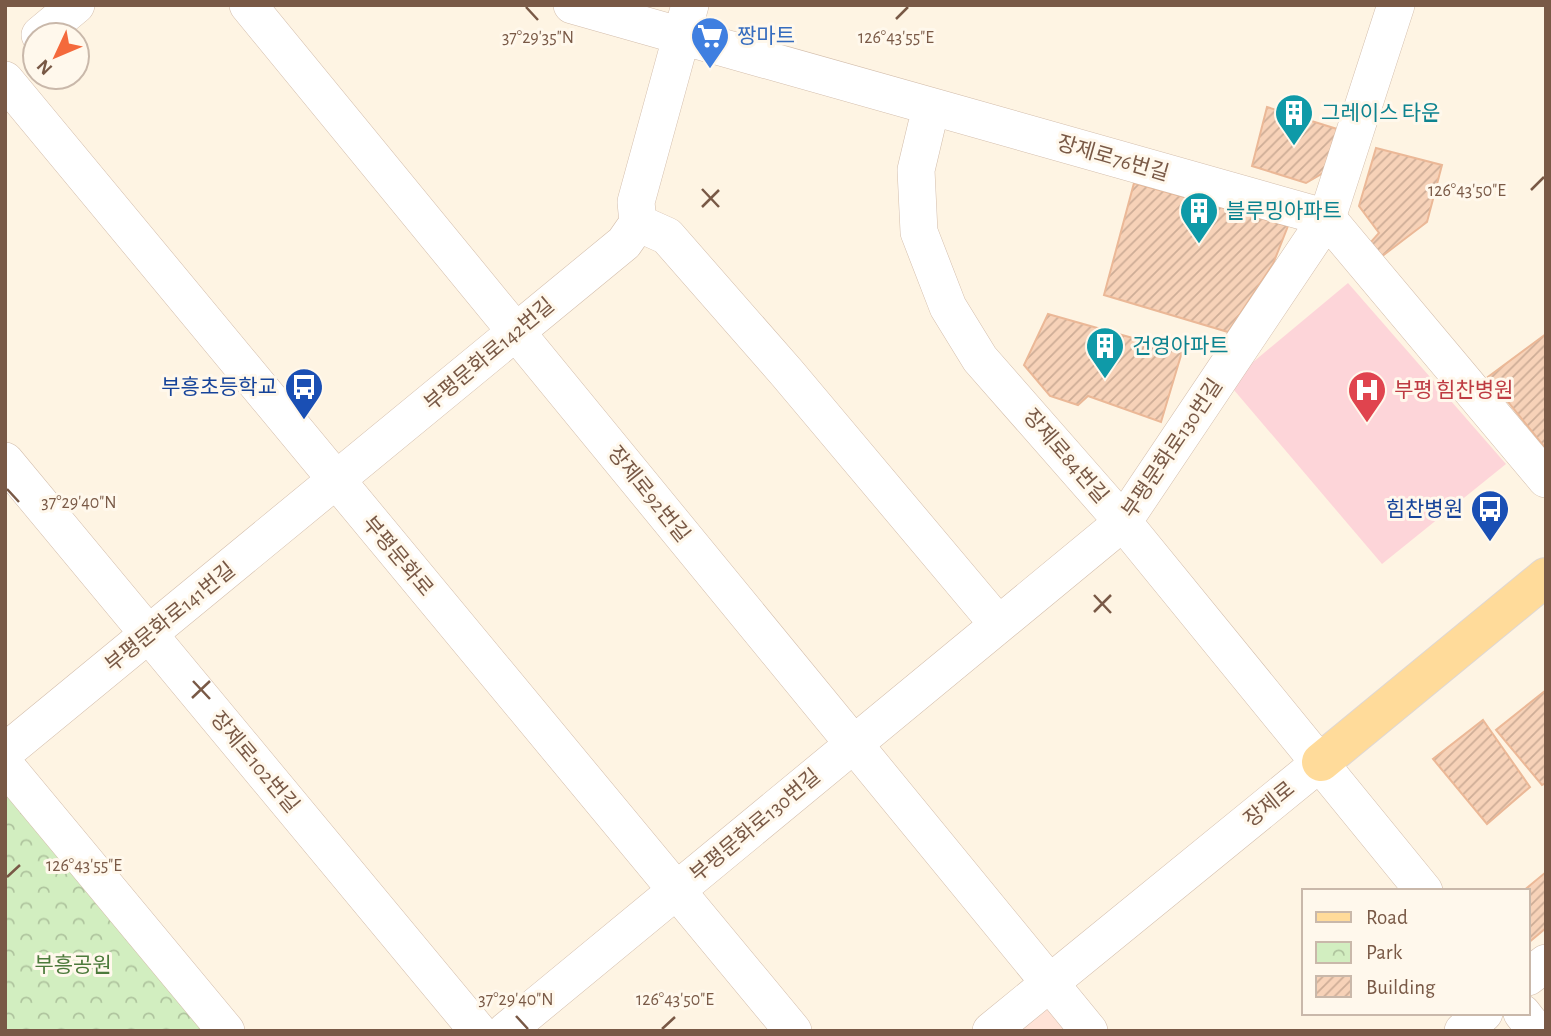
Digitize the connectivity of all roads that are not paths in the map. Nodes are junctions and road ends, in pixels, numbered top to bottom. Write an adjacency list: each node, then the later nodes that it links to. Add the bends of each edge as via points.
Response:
1 (76, 5): 5 (street)
2 (248, 5): 13 (street, 장제로92번길)
3 (572, 5): 6 (street, 장제로76번길)
4 (1396, 5): 11 (street, 부평문화로130번길)
5 (57, 21)
6 (686, 21): 10 (street, 장제로76번길); 12 (street, via 636,202)
7 (21, 50): 8 (street)
8 (5, 63)
9 (5, 80): 16 (street, 부평문화로)
10 (931, 107): 11 (street, 장제로76번길); 17 (street, 장제로84번길, via 916,170 919,232 948,307 980,359)
11 (1326, 218): 15 (street); 17 (street, 부평문화로130번길)
12 (638, 223): 13 (street, 부평문화로142번길, via 624,243); 19 (street, via 667,236)
13 (516, 332): 16 (street, 부평문화로142번길); 21 (street, 장제로92번길)
14 (5, 460): 20 (street, 장제로102번길)
15 (1546, 479)
16 (336, 481): 20 (street, 부평문화로141번길); 26 (street, 부평문화로)
17 (1123, 522): 19 (street, 부평문화로130번길); 23 (street, 장제로84번길)
18 (1546, 577): 23 (main road, 장제로)
19 (998, 624): 21 (street, 부평문화로130번길)
20 (149, 634): 22 (street, 부평문화로141번길); 33 (street, 장제로102번길)
21 (853, 744): 26 (street, 부평문화로130번길); 29 (street, 장제로92번길)
22 (5, 752)
23 (1321, 762): 25 (street, 장제로84번길); 29 (street, 장제로)
24 (5, 765): 32 (street)
25 (1422, 889)
26 (674, 891): 34 (street, 부평문화로130번길); 35 (street, 부평문화로)
27 (1546, 962): 28 (street)
28 (1530, 975)
29 (1050, 983): 36 (street, 장제로); 37 (street, 장제로92번길)
30 (1482, 1015): 38 (street)
31 (1524, 1015): 39 (street)
32 (226, 1031)
33 (478, 1031)
34 (506, 1031)
35 (793, 1031)
36 (991, 1031)
37 (1089, 1031)
38 (1463, 1031)
39 (1536, 1031)

